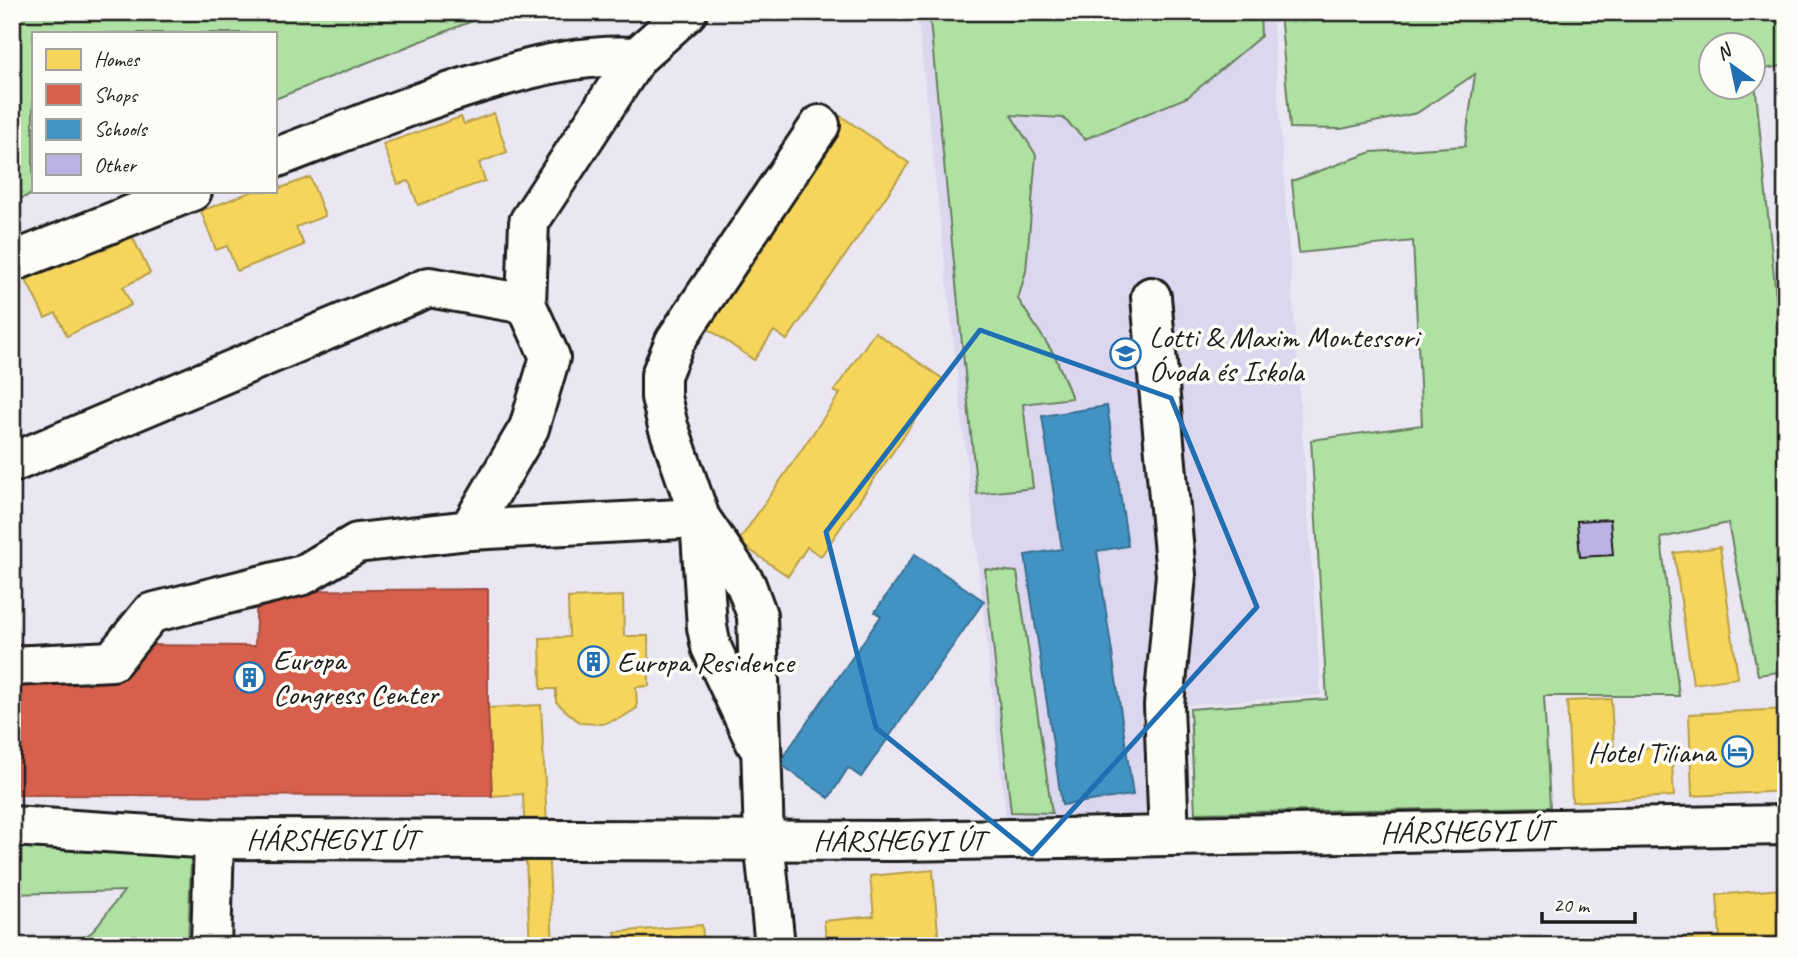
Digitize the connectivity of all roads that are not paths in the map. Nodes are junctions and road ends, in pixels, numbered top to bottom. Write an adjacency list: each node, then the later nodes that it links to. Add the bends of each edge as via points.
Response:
1 (687, 12): 2 (street)
2 (637, 57): 4 (street, via 607,55 538,65 436,95); 8 (street, via 529,222)
3 (820, 125): 10 (street, via 674,341 661,375 668,426)
4 (276, 159)
5 (189, 192): 6 (street)
6 (12, 262)
7 (1151, 297): 16 (street, via 1176,575 1164,705)
8 (526, 304): 9 (street, via 429,287); 11 (street, via 550,357 529,428)
9 (12, 463)
10 (700, 518): 11 (street); 13 (street, via 711,647); 13 (street, via 746,585 757,615)
11 (469, 530): 12 (street, via 357,543 303,575 151,612 112,661)
12 (12, 666)
13 (762, 753): 18 (street)
14 (1786, 825): 16 (street, HÁRSHEGYI ÚT)
15 (12, 826): 17 (street, HÁRSHEGYI ÚT)
16 (1170, 836): 18 (street, HÁRSHEGYI ÚT)
17 (214, 839): 18 (street, HÁRSHEGYI ÚT); 19 (street)
18 (764, 840): 20 (street)
19 (211, 946)
20 (775, 946)

